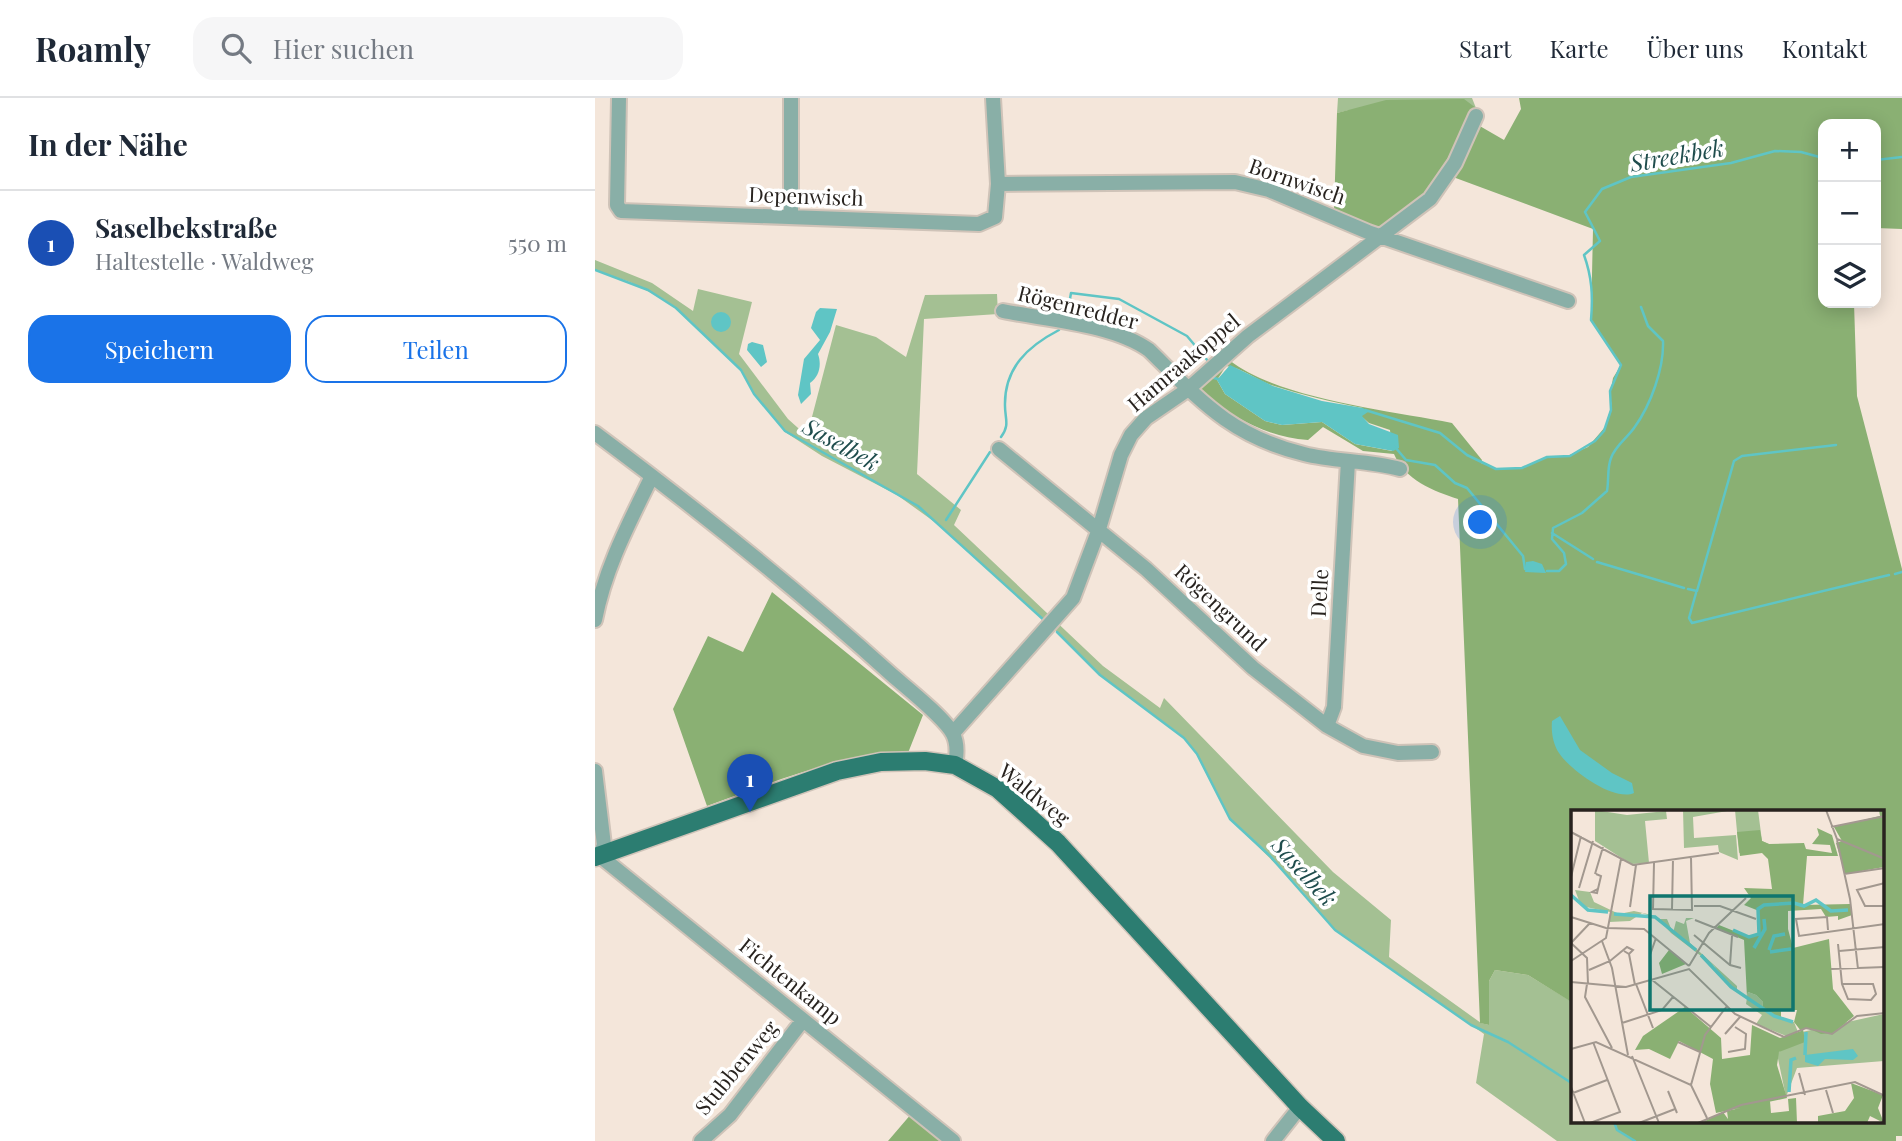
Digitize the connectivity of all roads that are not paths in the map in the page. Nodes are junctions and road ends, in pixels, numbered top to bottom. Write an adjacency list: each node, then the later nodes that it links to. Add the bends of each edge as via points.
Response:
1 (619, 98): 6 (street, Depenwisch, via 617,205 621,211)
2 (791, 98): 6 (street)
3 (993, 98): 5 (street)
4 (1476, 116): 7 (street, Hamraakoppel, via 1455,163 1430,199)
5 (998, 184): 6 (street, Depenwisch, via 995,217 979,224); 7 (street, Bornwisch, via 1235,182 1269,190)
6 (792, 217)
7 (1382, 237): 8 (street, Bornwisch); 10 (street, Hamraakoppel, via 1248,336)
8 (1569, 301)
9 (1003, 311): 10 (street, Rögenredder, via 1126,337 1149,350)
10 (1187, 390): 13 (street, Rögenredder, via 1208,409 1252,435 1304,454); 16 (street, Hamraakoppel, via 1146,418 1131,435)
11 (595, 433): 15 (street)
12 (999, 449): 16 (street, Rögengrund)
13 (1348, 461): 14 (street, Rögenredder); 18 (street, Delle, via 1334,707)
14 (1400, 469)
15 (652, 476): 17 (street, via 613,556); 19 (street, via 861,646)
16 (1099, 529): 18 (street, Rögengrund, via 1253,668); 19 (street, Hamraakoppel, via 1073,598)
17 (595, 620)
18 (1327, 726): 20 (street, Rögengrund, via 1363,746 1398,753)
19 (953, 733): 21 (street)
20 (1432, 752)
21 (955, 765): 23 (main road, Waldweg, via 881,762 837,771); 25 (main road, Waldweg, via 998,789 1058,843)
22 (595, 771): 23 (street, via 604,845)
23 (597, 856): 24 (street, Fichtenkamp)
24 (803, 1020): 26 (street, Stubbenweg, via 728,1116); 27 (street, Fichtenkamp)
25 (1300, 1107): 28 (street); 29 (main road, Waldweg)
26 (701, 1141)
27 (953, 1141)
28 (1273, 1141)
29 (1336, 1141)

